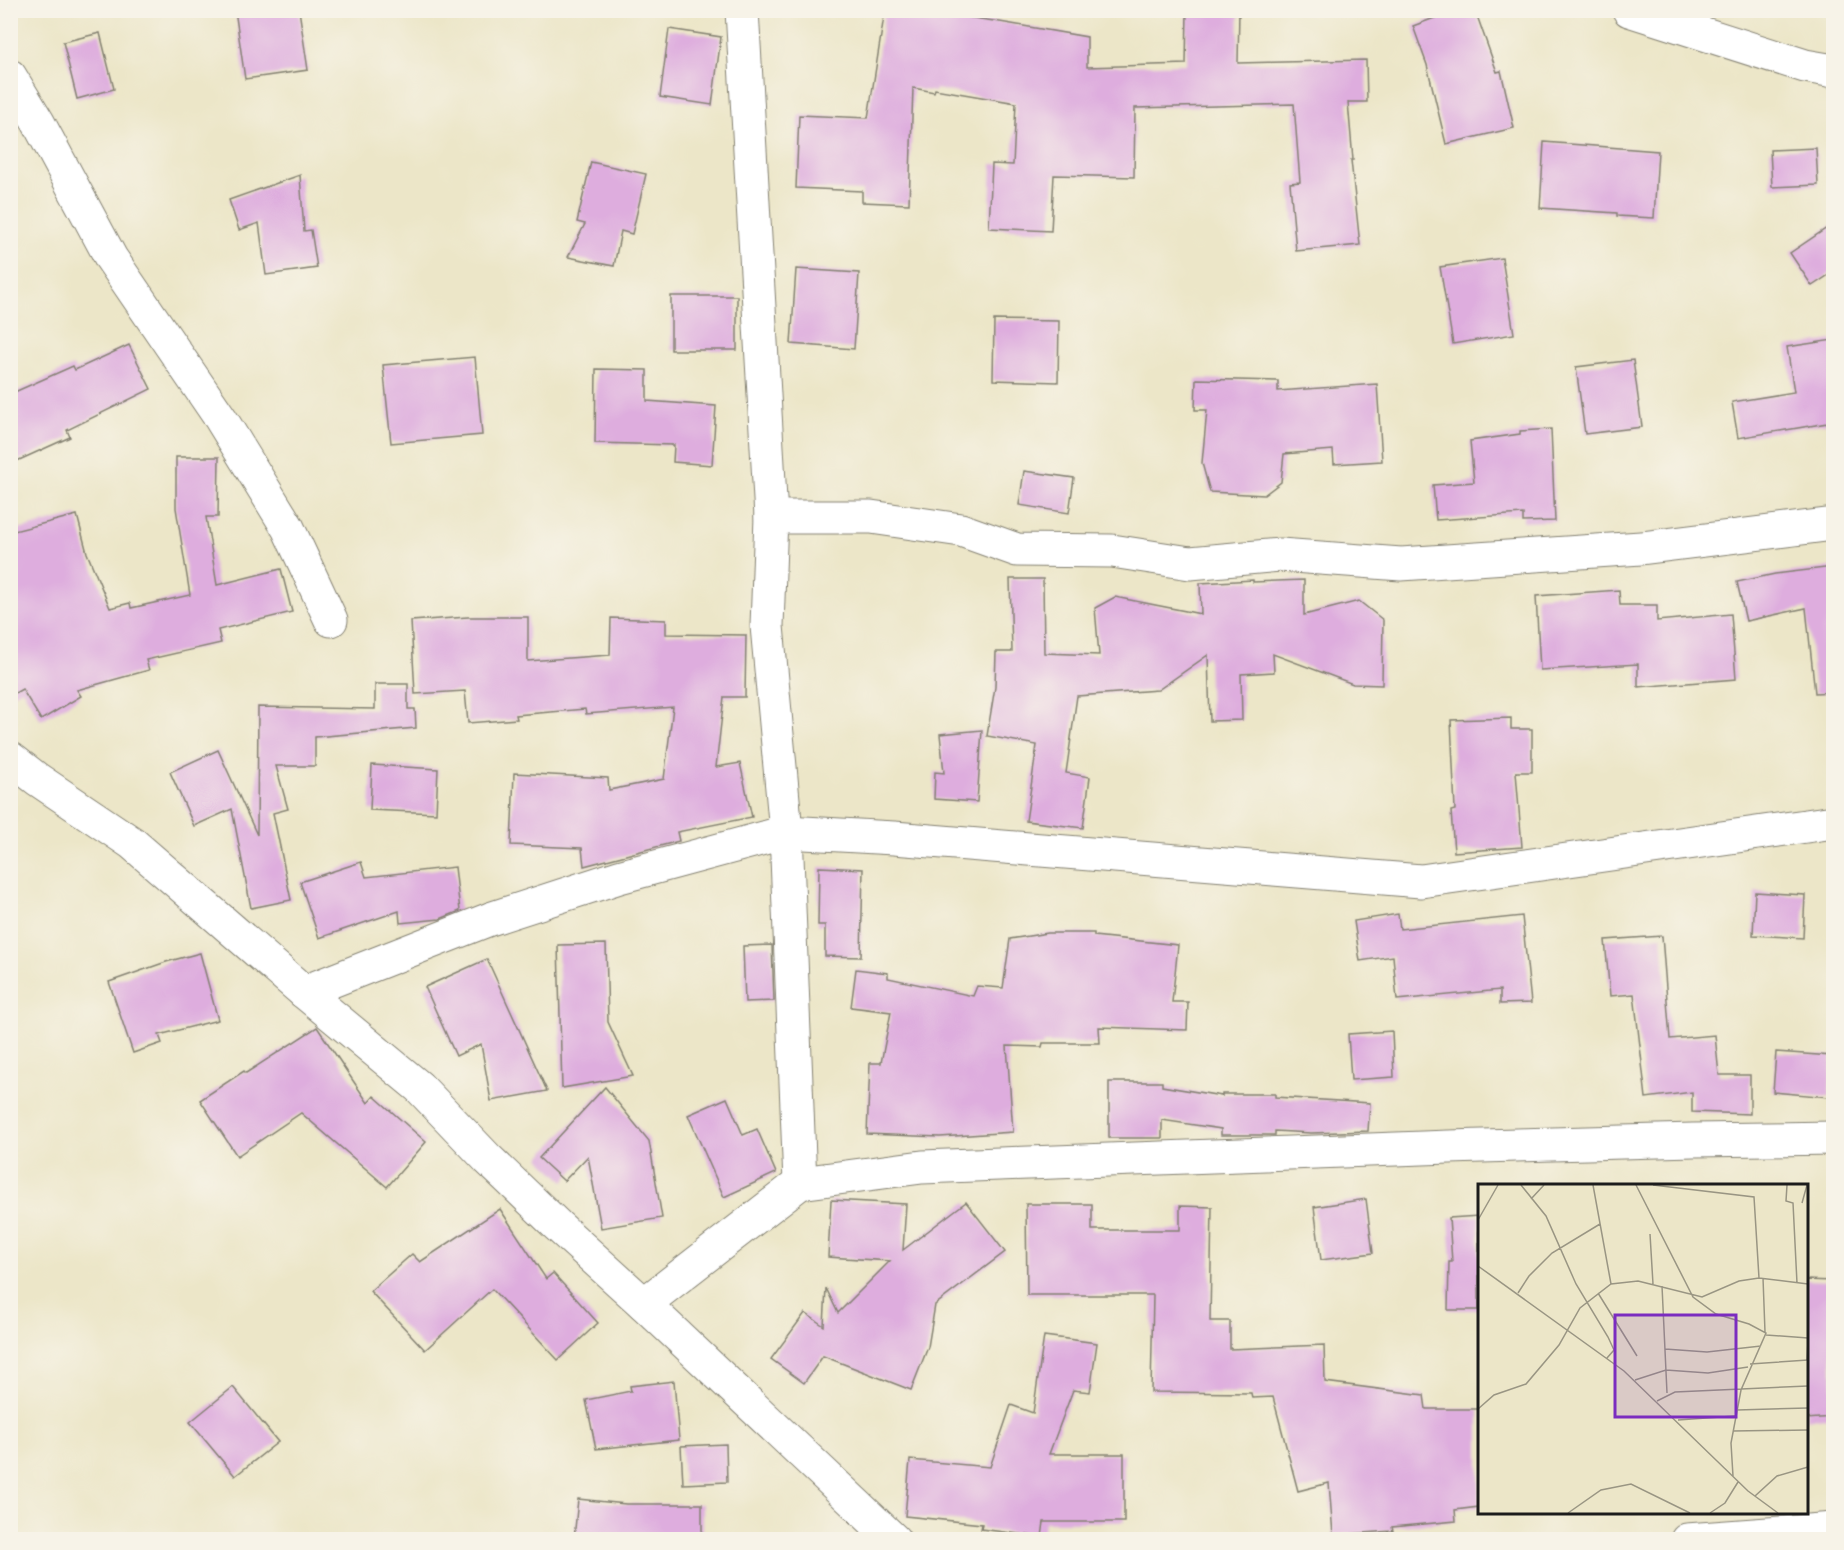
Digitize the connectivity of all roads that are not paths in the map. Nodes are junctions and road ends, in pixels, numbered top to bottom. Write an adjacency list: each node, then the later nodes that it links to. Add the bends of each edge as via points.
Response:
1 (742, 10): 5 (street)
2 (1629, 10): 3 (street, via 1805,66)
3 (1833, 71)
4 (10, 76): 7 (street, via 111,258 221,419 288,528)
5 (771, 517): 6 (street, via 872,517 961,530 1017,550 1112,551 1190,563 1280,555 1401,564 1641,548); 10 (street, via 767,626)
6 (1833, 524)
7 (331, 620)
8 (10, 758): 11 (street, via 132,843)
9 (1833, 822): 10 (street, via 1421,881)
10 (786, 832): 11 (street, via 619,877 490,919); 13 (street)
11 (304, 992): 14 (street, via 419,1088 488,1159)
12 (1833, 1138): 13 (street, via 1461,1146 922,1167)
13 (800, 1183): 14 (street)
14 (644, 1304): 16 (street)
15 (1833, 1529): 17 (street)
16 (894, 1539)
17 (1686, 1539)

